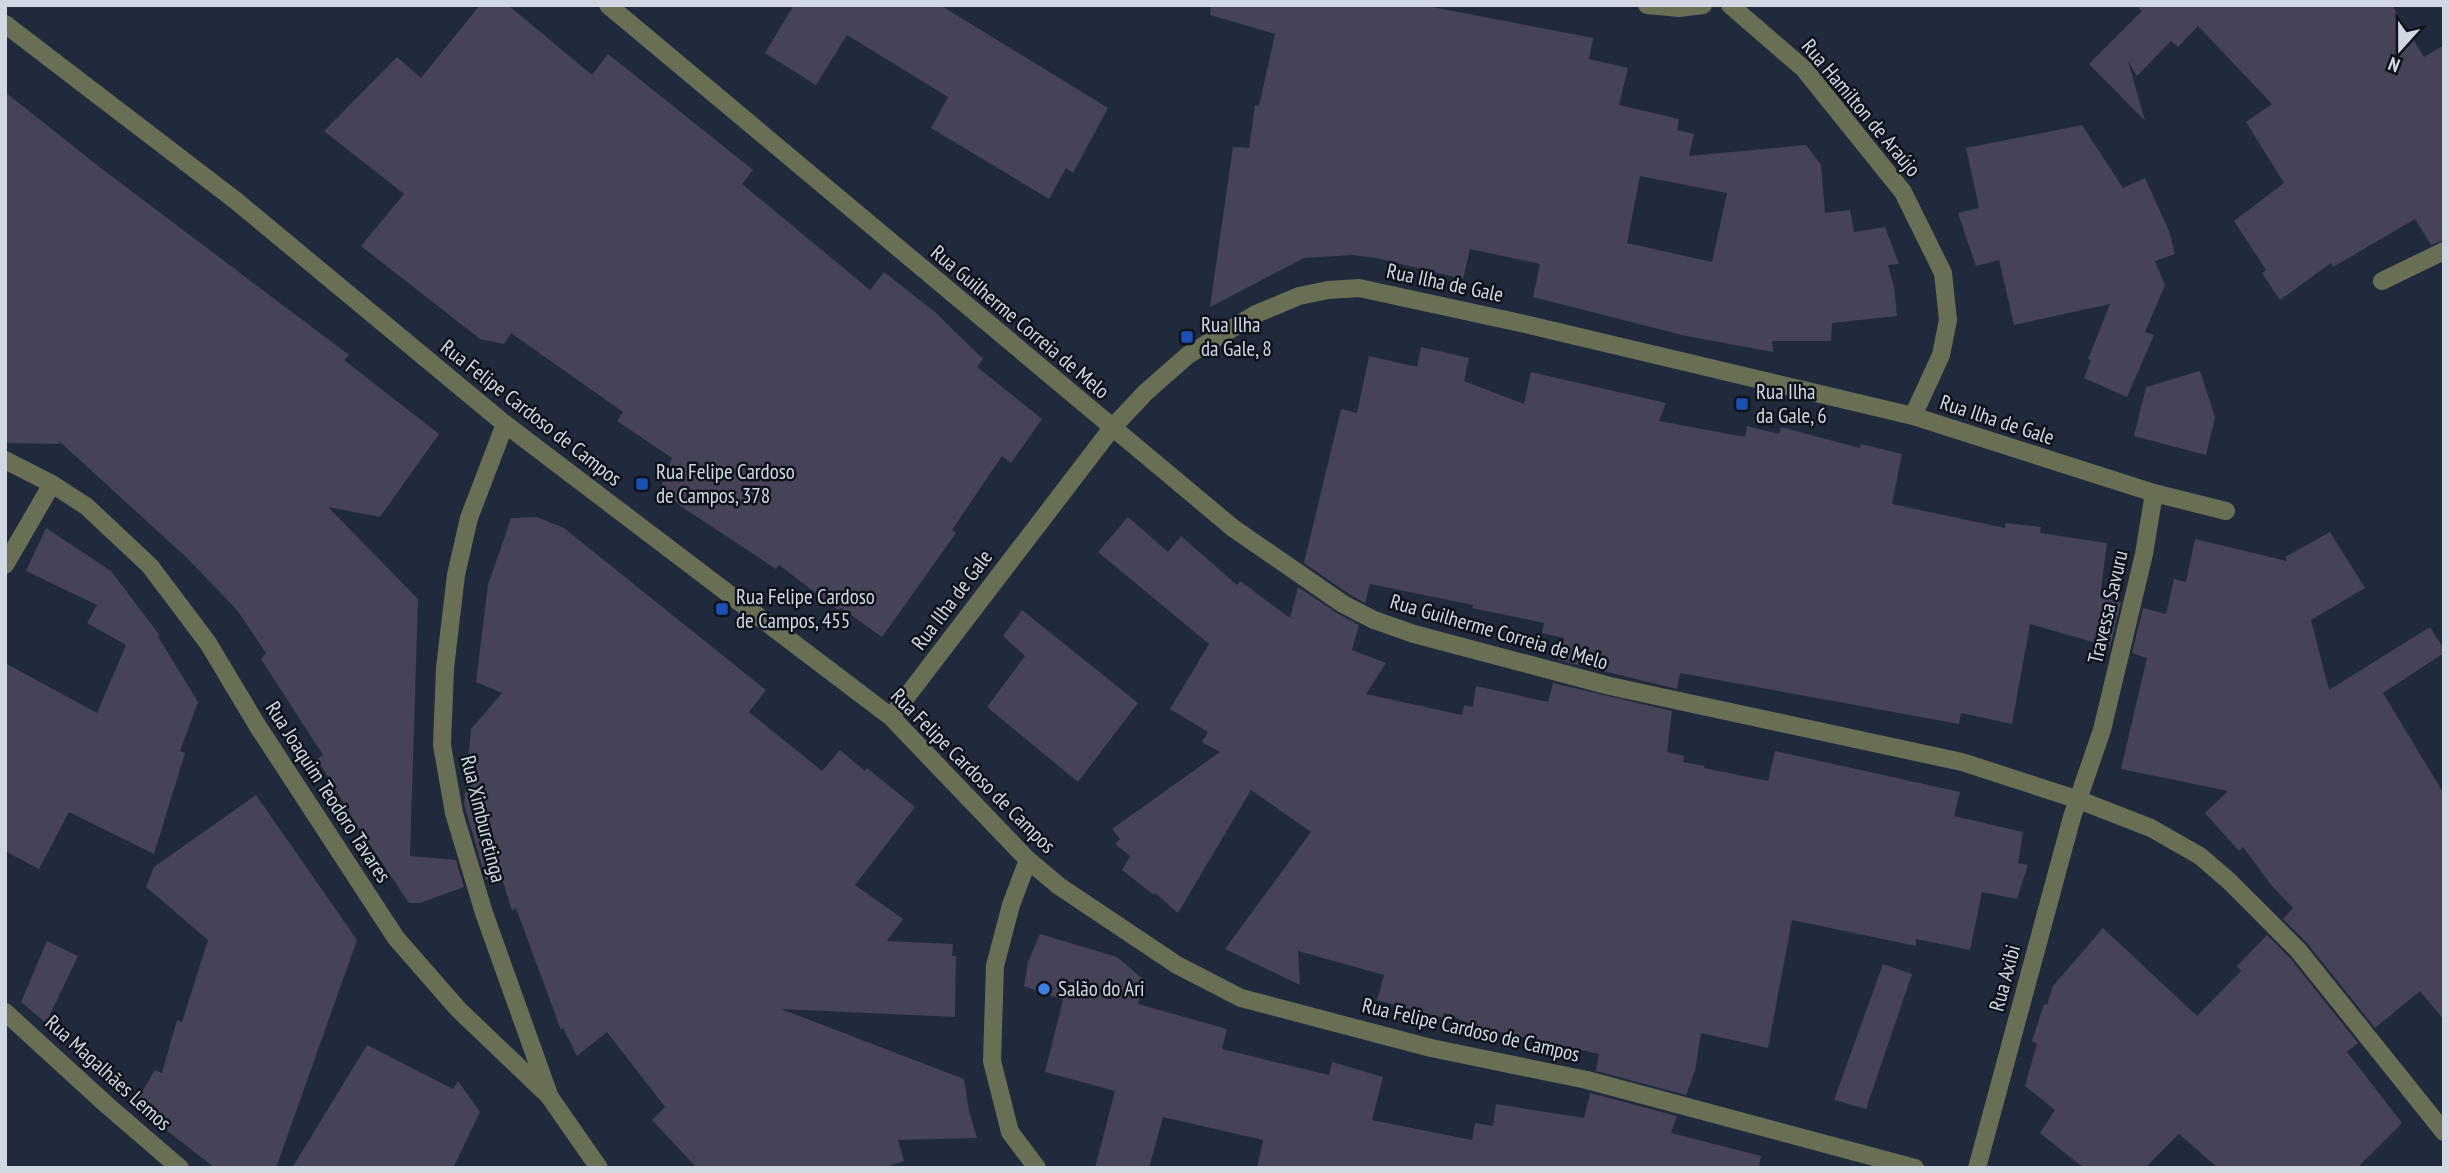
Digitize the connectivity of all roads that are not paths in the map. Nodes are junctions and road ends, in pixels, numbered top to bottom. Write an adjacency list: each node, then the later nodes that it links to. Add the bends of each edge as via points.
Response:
1 (608, 5): 10 (street, Rua Guilherme Correia de Melo)
2 (1647, 5): 3 (street)
3 (1703, 5)
4 (1730, 5): 8 (street, Rua Hamilton de Araújo, via 1804,69 1903,192 1943,273 1948,320 1941,355)
5 (5, 24): 9 (street, Rua Felipe Cardoso de Campos, via 235,200)
6 (2444, 251): 7 (street)
7 (2382, 281)
8 (1913, 416): 10 (street, Rua Ilha de Gale, via 1359,288 1299,296 1256,314 1188,355); 13 (street, Rua Ilha de Gale)
9 (505, 424): 16 (street, Rua Felipe Cardoso de Campos); 20 (street, Rua Ximburetinga, via 469,518 454,583 442,745 454,813 484,913)
10 (1112, 428): 16 (street, Rua Ilha de Gale); 17 (street, Rua Guilherme Correia de Melo, via 1233,527 1343,604 1374,620 1610,687 1962,762)
11 (5, 460): 12 (street, Rua Joaquim Teodoro Tavares)
12 (52, 484): 15 (street); 20 (street, Rua Joaquim Teodoro Tavares, via 86,506 150,566 208,643 396,938 458,1009)
13 (2154, 493): 14 (street); 17 (street, Travessa Savuru, via 2111,694)
14 (2226, 510)
15 (5, 565)
16 (891, 717): 18 (street, Rua Felipe Cardoso de Campos)
17 (2079, 800): 21 (street, Rua Guilherme Correia de Melo, via 2151,828 2200,856 2229,881 2298,950); 26 (street, Rua Axibi)
18 (1028, 860): 24 (street, via 995,966 992,1061 1010,1132); 25 (street, Rua Felipe Cardoso de Campos, via 1177,965 1241,998 1431,1048 1587,1080)
19 (5, 1012): 22 (street, Rua Magalhães Lemos)
20 (549, 1096): 23 (street, Rua Joaquim Teodoro Tavares)
21 (2444, 1132)
22 (180, 1168)
23 (599, 1168)
24 (1037, 1168)
25 (1915, 1168)
26 (1977, 1168)

